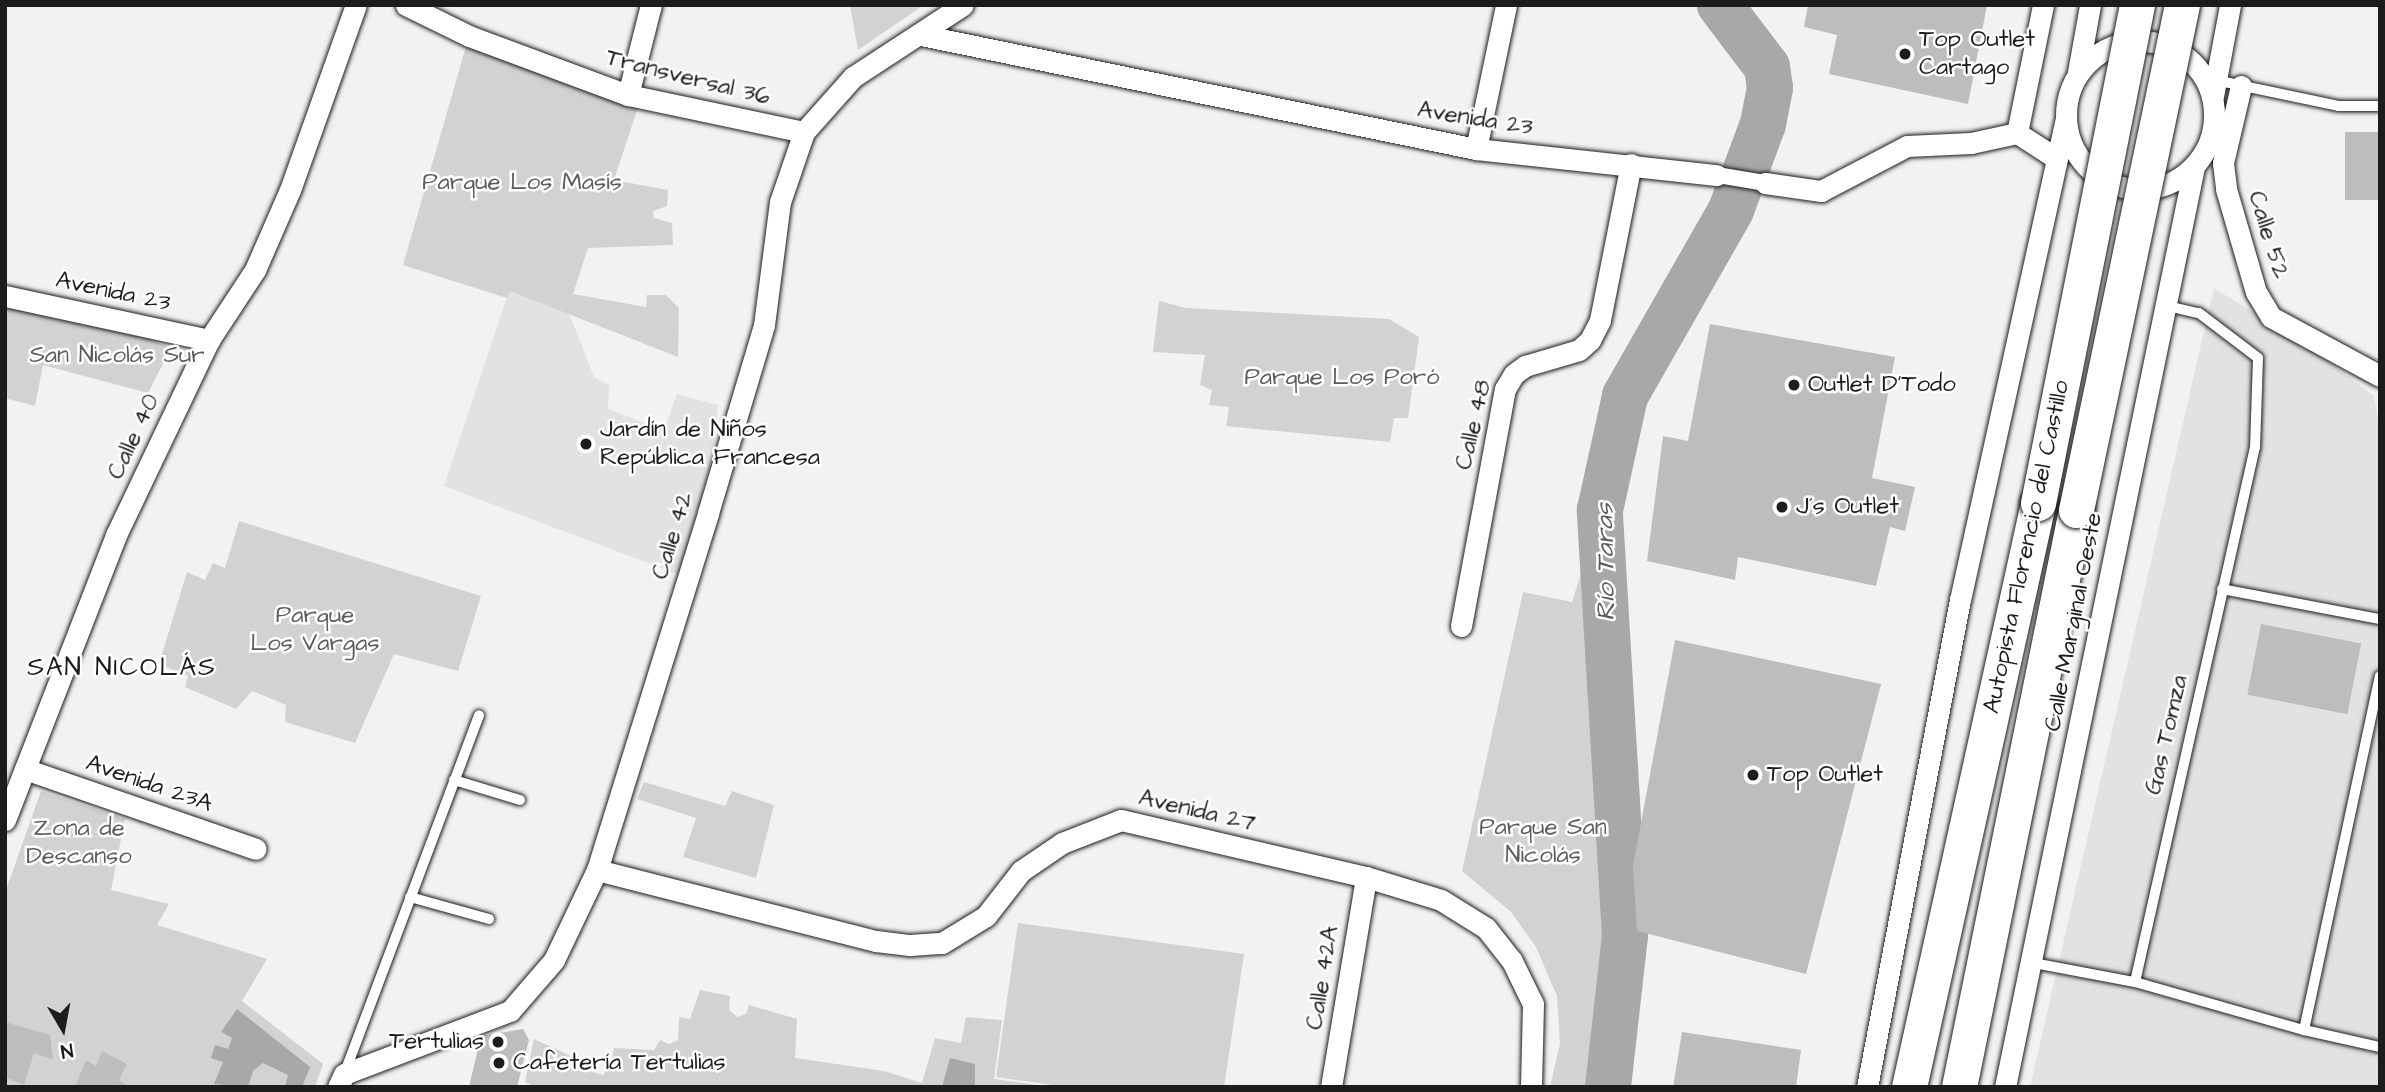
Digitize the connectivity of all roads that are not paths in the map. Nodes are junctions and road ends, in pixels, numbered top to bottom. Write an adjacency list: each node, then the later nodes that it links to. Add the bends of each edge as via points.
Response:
1 (355, 5): 28 (street, Calle 40, via 265,247)
2 (406, 5): 15 (street, Transversal 36, via 469,36)
3 (651, 5): 15 (street)
4 (963, 5): 11 (street)
5 (1506, 5): 20 (street)
6 (2043, 5): 19 (street)
7 (2091, 5): 12 (street)
8 (2137, 5): 52 (highway, Autopista Florencio del Castillo, bridge, via 2038,503)
9 (2182, 5): 53 (highway, Autopista Florencio del Castillo, bridge)
10 (2230, 5): 14 (street)
11 (921, 35): 18 (street, via 853,78); 20 (street, Avenida 23)
12 (2078, 72): 14 (street, via 2095,55 2117,44 2141,40 2165,44 2186,56); 17 (street, via 2067,95)
13 (2241, 86): 14 (lane); 16 (lane, via 2337,106); 29 (street, Calle 52, via 2223,163 2226,190 2256,292 2271,317)
14 (2214, 88): 23 (street, via 2215,122 2208,146)
15 (628, 95): 18 (street, Transversal 36)
16 (2380, 106)
17 (2065, 121): 21 (street); 23 (street, via 2070,144 2084,165 2103,180 2126,189 2162,185)
18 (804, 132): 40 (street, Calle 42, via 780,202 764,325)
19 (2017, 133): 21 (street); 25 (street, Avenida 23, via 1971,143 1907,146 1821,191)
20 (1476, 149): 22 (street, Avenida 23)
21 (2056, 158): 51 (street, via 1960,600)
22 (1631, 164): 24 (street, Avenida 23); 32 (street, Calle 48, via 1600,320 1590,340 1579,350 1525,366 1514,373 1505,389)
23 (2194, 167): 27 (street, Calle Marginal Oeste)
24 (1717, 175): 25 (street, Avenida 23)
25 (1765, 183)
26 (5, 296): 28 (street, Avenida 23)
27 (2163, 305): 30 (lane, Gas Tomza, via 2199,313 2258,358 2255,447); 44 (street, Calle Marginal Oeste)
28 (209, 340): 35 (street, Calle 40, via 116,535)
29 (2380, 376)
30 (2222, 589): 31 (lane); 45 (lane, Gas Tomza)
31 (2380, 619)
32 (1461, 626)
33 (2380, 676): 46 (lane)
34 (479, 715): 36 (lane)
35 (25, 769): 38 (street, Calle 40); 39 (street, Avenida 23A)
36 (454, 780): 37 (lane); 42 (lane)
37 (520, 800)
38 (5, 821)
39 (256, 849)
40 (597, 870): 41 (street, Avenida 27, via 876,941 910,945 942,943 986,916 1021,871 1062,843 1121,821); 48 (street, Calle 42, via 554,960 510,1011)
41 (1366, 877): 49 (street, Calle 42A); 50 (street, Avenida 27, via 1441,900 1486,928 1512,961 1533,1004)
42 (410, 897): 43 (lane); 48 (lane)
43 (489, 919)
44 (2034, 962): 45 (lane); 54 (street, Calle Marginal Oeste)
45 (2135, 982): 46 (lane)
46 (2304, 1030): 47 (lane)
47 (2380, 1046)
48 (341, 1080)
49 (1331, 1087)
50 (1531, 1087)
51 (1867, 1087)
52 (1909, 1087)
53 (1959, 1087)
54 (2005, 1087)

